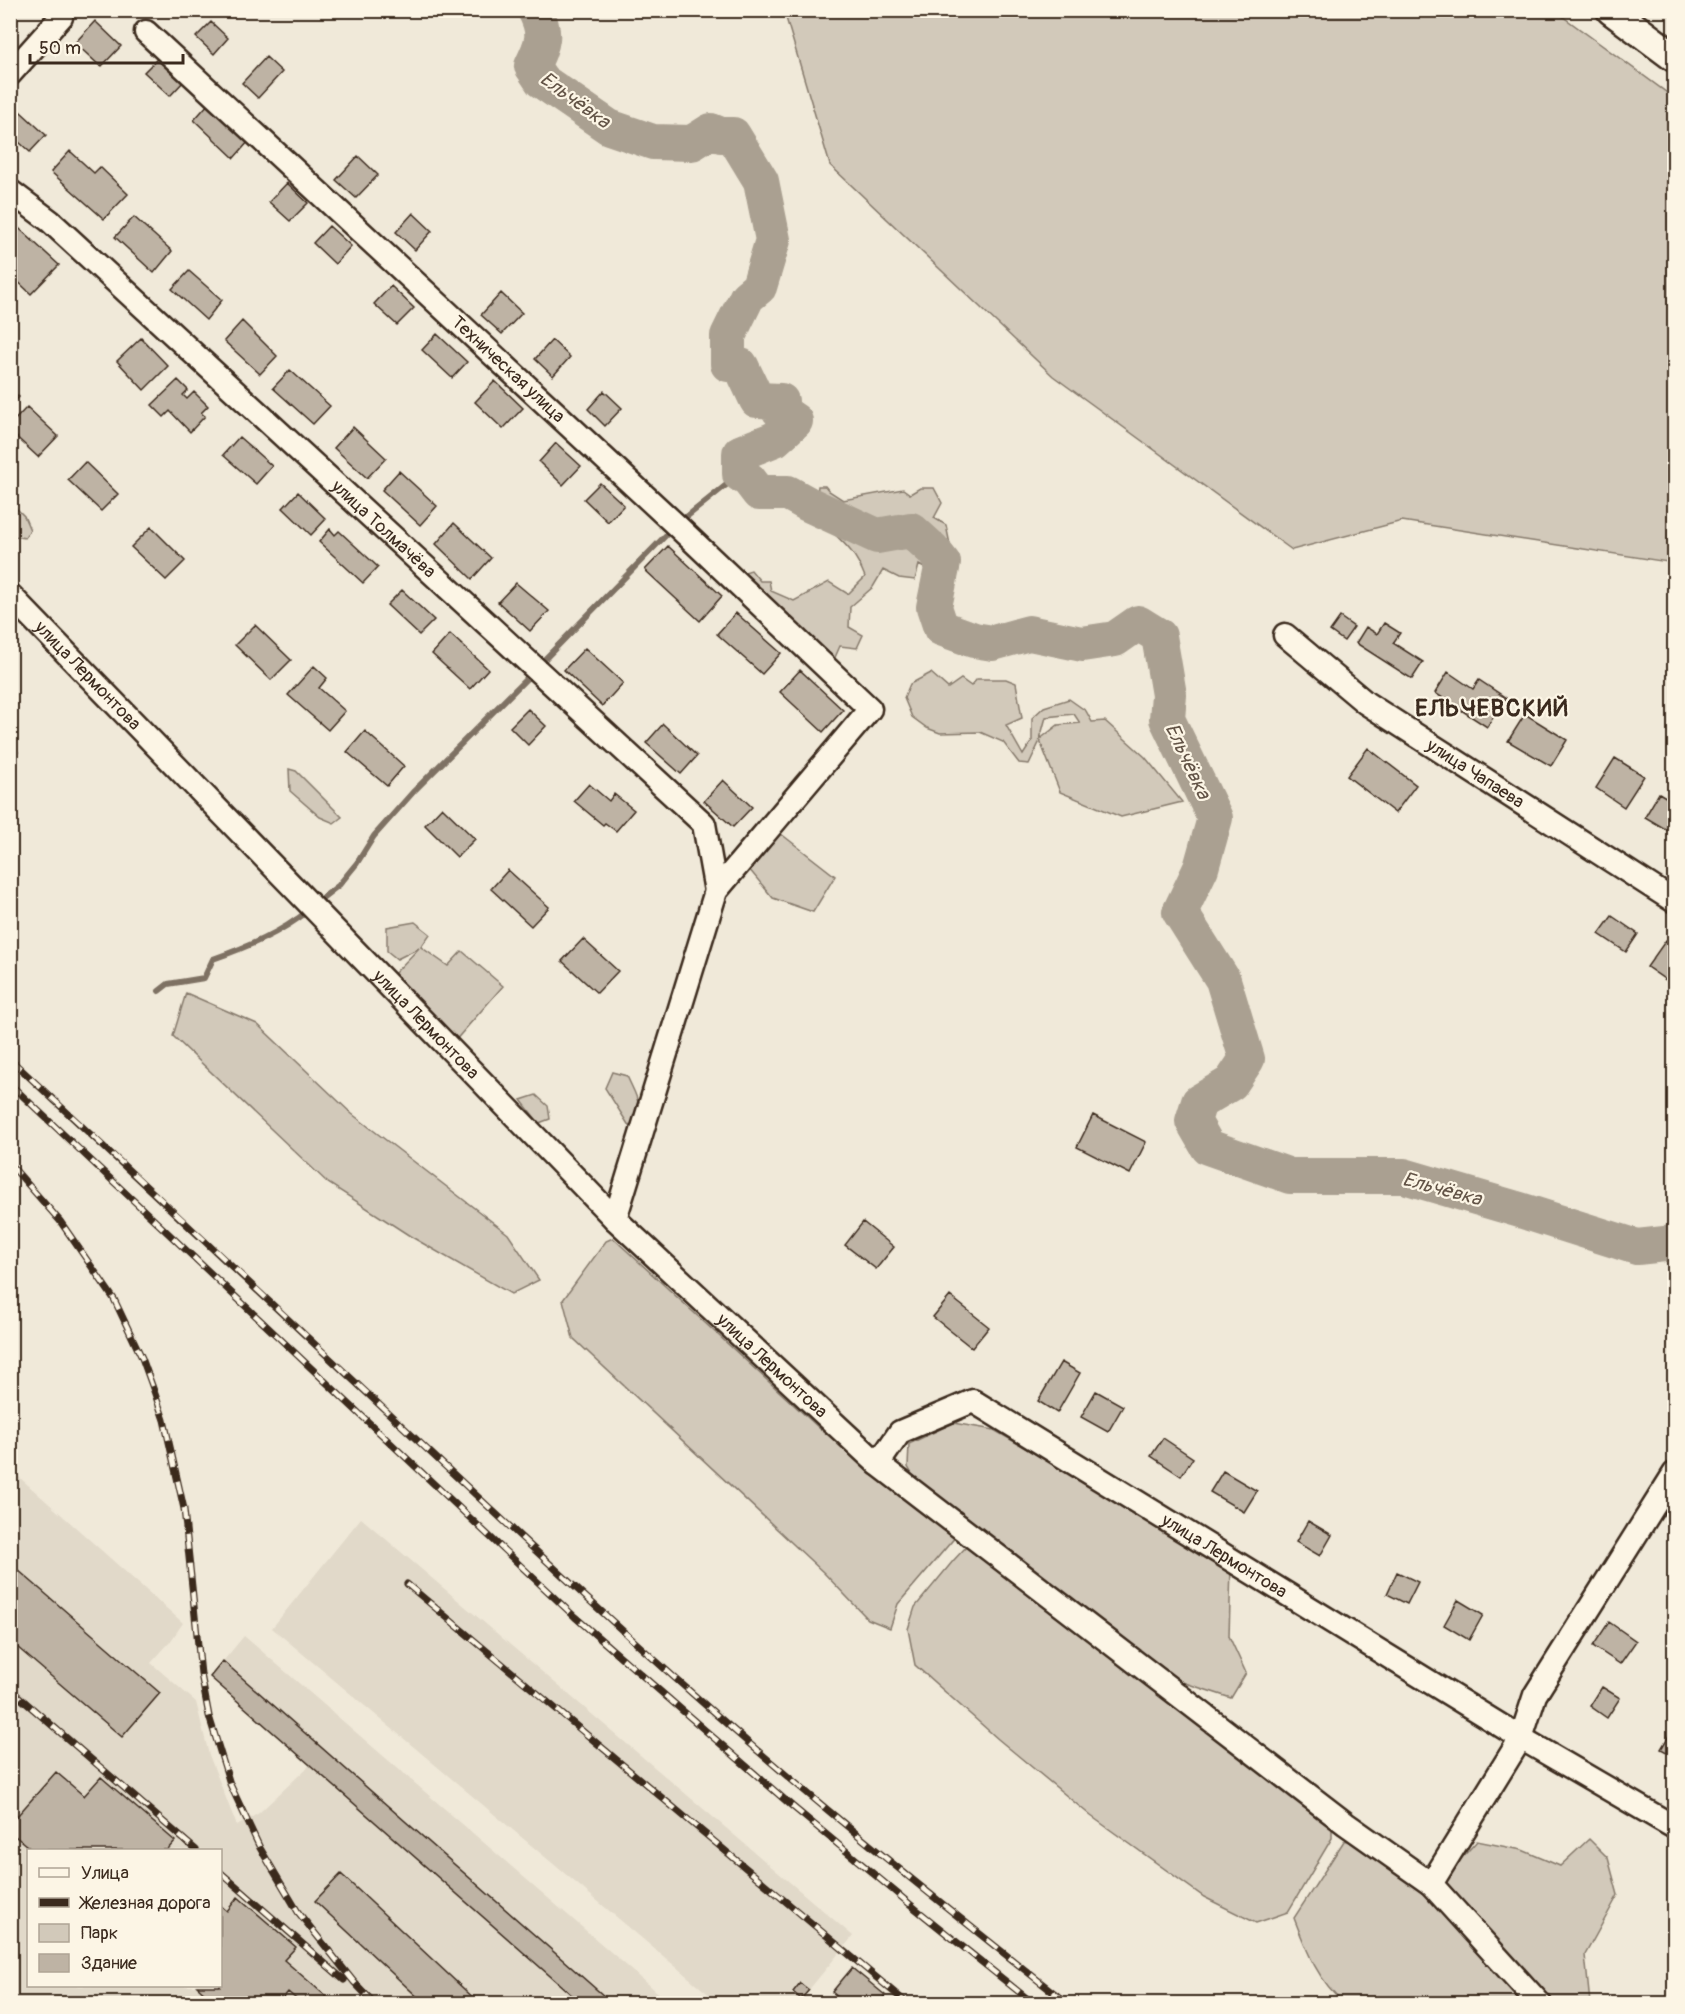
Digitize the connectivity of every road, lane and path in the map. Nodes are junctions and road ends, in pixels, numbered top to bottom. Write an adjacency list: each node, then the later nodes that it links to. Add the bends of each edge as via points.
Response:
1 (1611, 10): 4 (main road)
2 (62, 17): 5 (street)
3 (146, 32): 9 (street, Техническая улица, via 870,709)
4 (1674, 57)
5 (10, 74)
6 (10, 191): 9 (street, улица Толмачёва, via 50,221 704,824)
7 (10, 595): 11 (street, улица Лермонтова)
8 (1285, 634): 10 (street, улица Чапаева, via 1366,703)
9 (716, 891): 11 (street)
10 (1674, 901)
11 (615, 1219): 12 (street, улица Лермонтова)
12 (878, 1464): 14 (street, улица Лермонтова, via 900,1432 973,1401); 16 (street, via 1346,1824)
13 (1674, 1474): 14 (street, via 1535,1695)
14 (1521, 1738): 15 (street, улица Лермонтова); 16 (street)
15 (1674, 1827)
16 (1431, 1884): 17 (street)
17 (1540, 2004)

